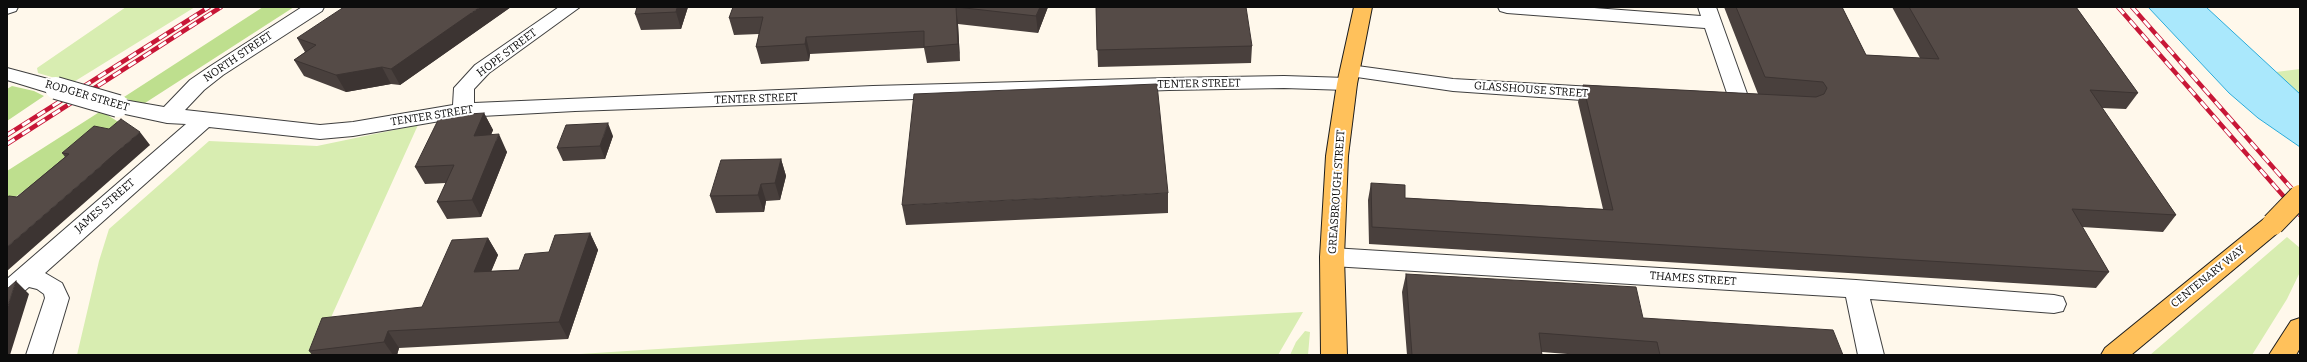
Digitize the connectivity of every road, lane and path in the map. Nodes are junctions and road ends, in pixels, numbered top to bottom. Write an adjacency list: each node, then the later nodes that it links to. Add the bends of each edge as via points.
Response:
1 (315, 7): 13 (street, NORTH STREET, via 216,70 197,85)
2 (571, 7): 12 (street, HOPE STREET, via 482,69 464,88)
3 (1360, 7): 7 (main road, GREASBROUGH STREET)
4 (1507, 7): 5 (street)
5 (1711, 15): 10 (street)
6 (7, 74): 13 (street, RODGER STREET, bridge, via 118,106)
7 (1348, 78): 8 (street, GLASSHOUSE STREET); 12 (street, TENTER STREET); 16 (main road, GREASBROUGH STREET, via 1337,156)
8 (1630, 96)
9 (1716, 101): 10 (street)
10 (1740, 102): 11 (street)
11 (1762, 103)
12 (463, 110): 14 (street, TENTER STREET, via 354,129 320,132)
13 (167, 116): 14 (street, TENTER STREET)
14 (204, 120): 17 (street, JAMES STREET)
15 (2300, 196): 25 (main road, CENTENARY WAY, bridge, via 2273,224)
16 (1332, 257): 18 (street, THAMES STREET); 23 (main road, GREASBROUGH STREET)
17 (24, 277): 19 (street, JAMES STREET); 22 (street, via 44,282 54,290 57,298)
18 (1856, 289): 20 (street, THAMES STREET); 24 (street)
19 (7, 293)
20 (2054, 304)
21 (2300, 328): 26 (main road)
22 (39, 355)
23 (1334, 355)
24 (1871, 355)
25 (2114, 355)
26 (2282, 355)

